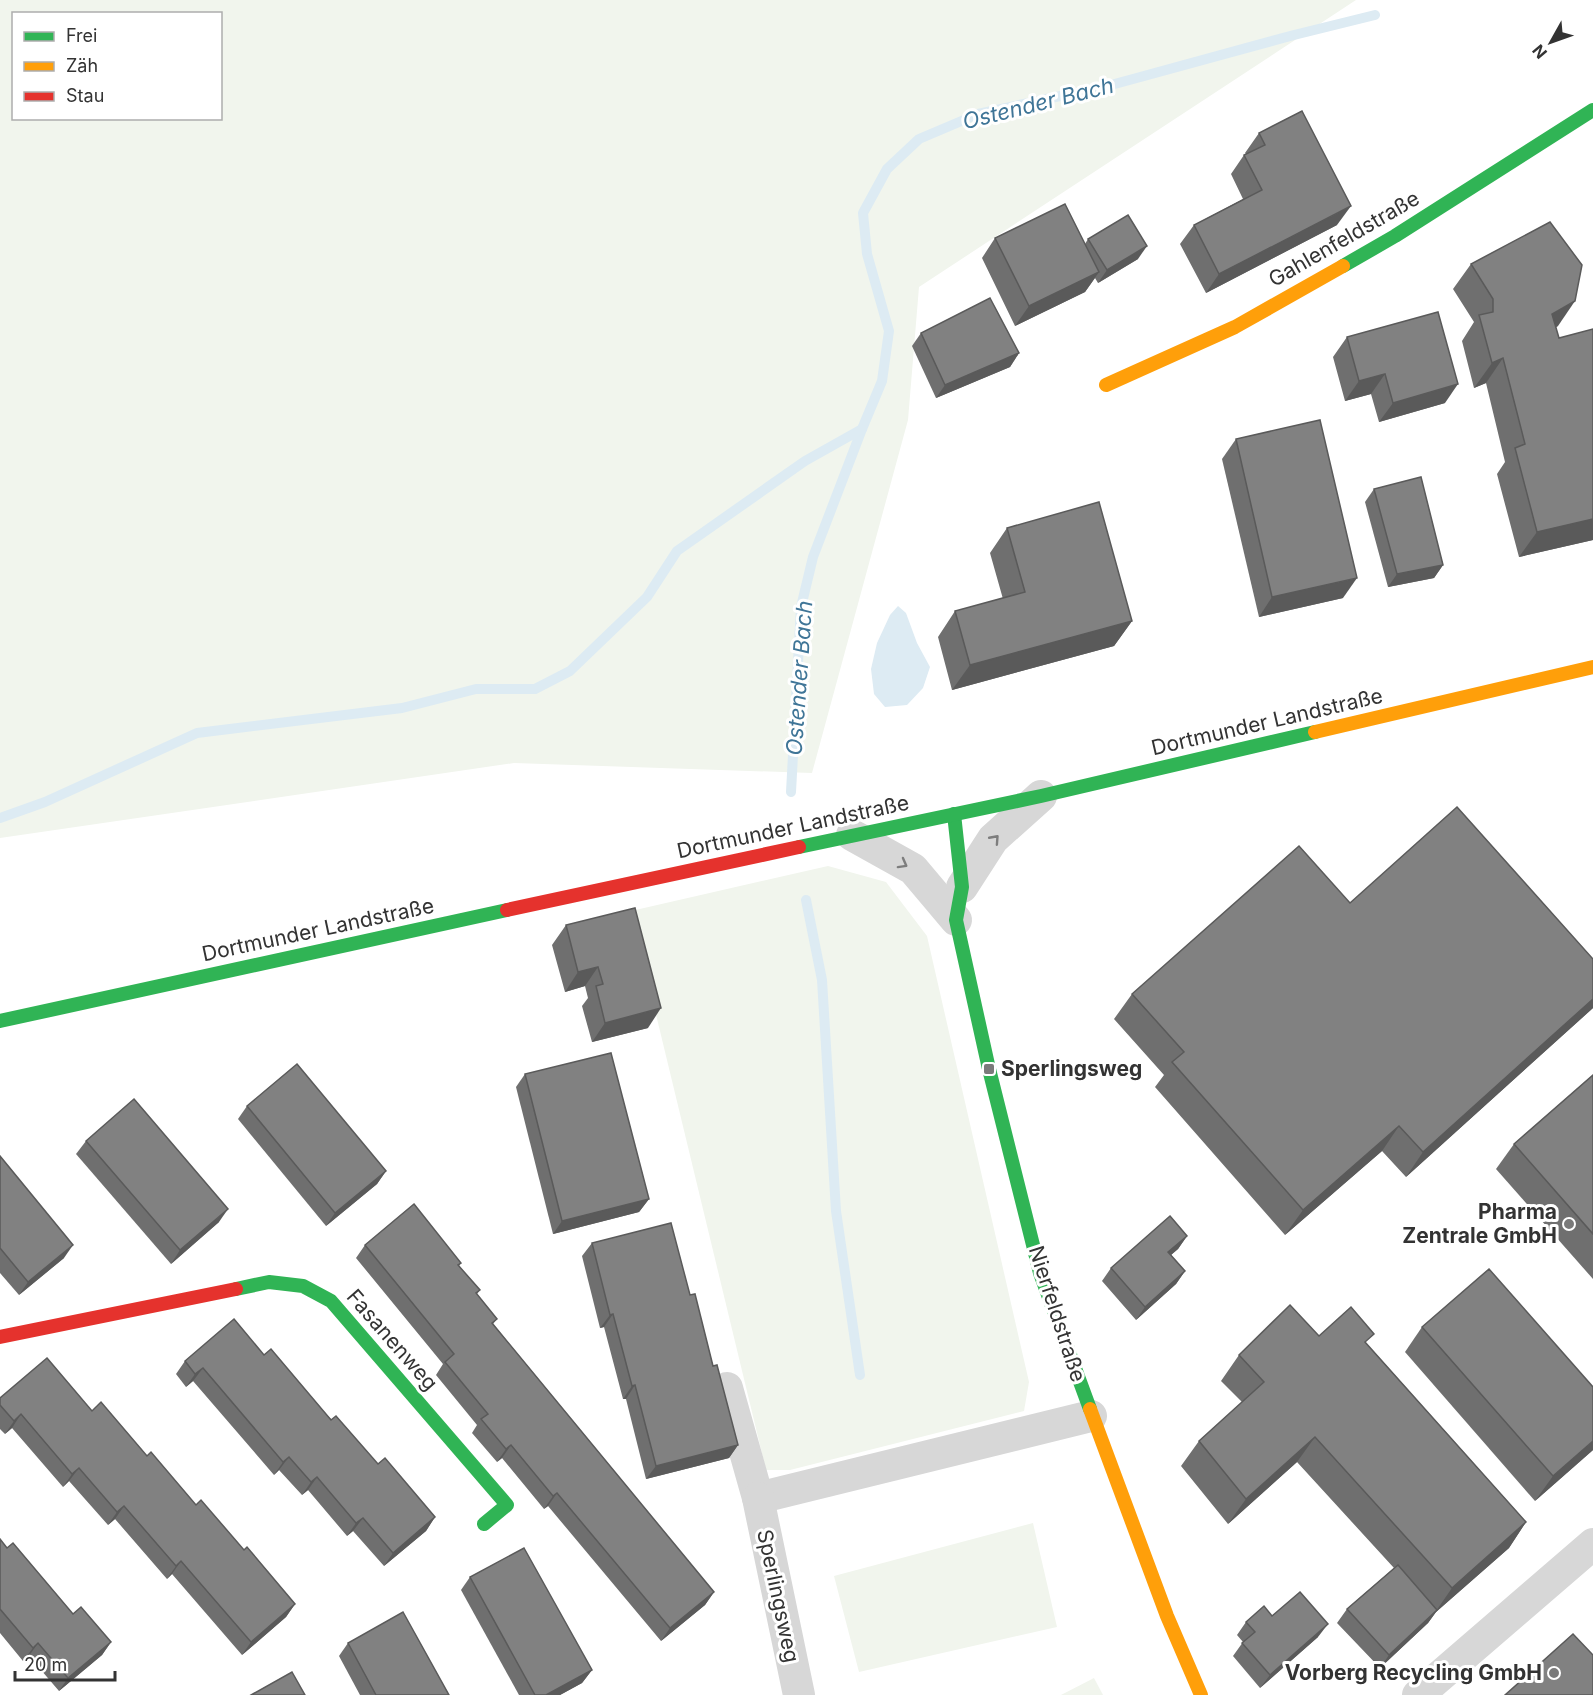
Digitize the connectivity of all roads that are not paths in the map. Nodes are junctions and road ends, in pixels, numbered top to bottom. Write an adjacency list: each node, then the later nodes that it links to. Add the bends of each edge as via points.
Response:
1 (1593, 110): 2 (street, Gahlenfeldstraße, via 1395,236 1245,322)
2 (1106, 385)
3 (1593, 667): 4 (street, Dortmunder Landstraße)
4 (1041, 796): 5 (street, Dortmunder Landstraße); 7 (street, Nierfeldstraße, one-way to 4, via 993,839)
5 (954, 814): 6 (street, Dortmunder Landstraße); 7 (street, Nierfeldstraße)
6 (852, 835): 8 (street, Nierfeldstraße, one-way to 8, via 913,869); 9 (street, Dortmunder Landstraße)
7 (962, 887): 8 (street, Nierfeldstraße)
8 (956, 920): 12 (street, Nierfeldstraße, via 1040,1273)
9 (0, 1021)
10 (0, 1337): 14 (street, Fasanenweg, via 269,1282 303,1286 332,1301 507,1504)
11 (727, 1388): 13 (street, Sperlingsweg)
12 (1091, 1416): 13 (street); 17 (street, Nierfeldstraße, via 1162,1605)
13 (758, 1498): 16 (street, Sperlingsweg)
14 (484, 1524)
15 (1593, 1544): 18 (street)
16 (799, 1695)
17 (1202, 1695)
18 (1418, 1695)

